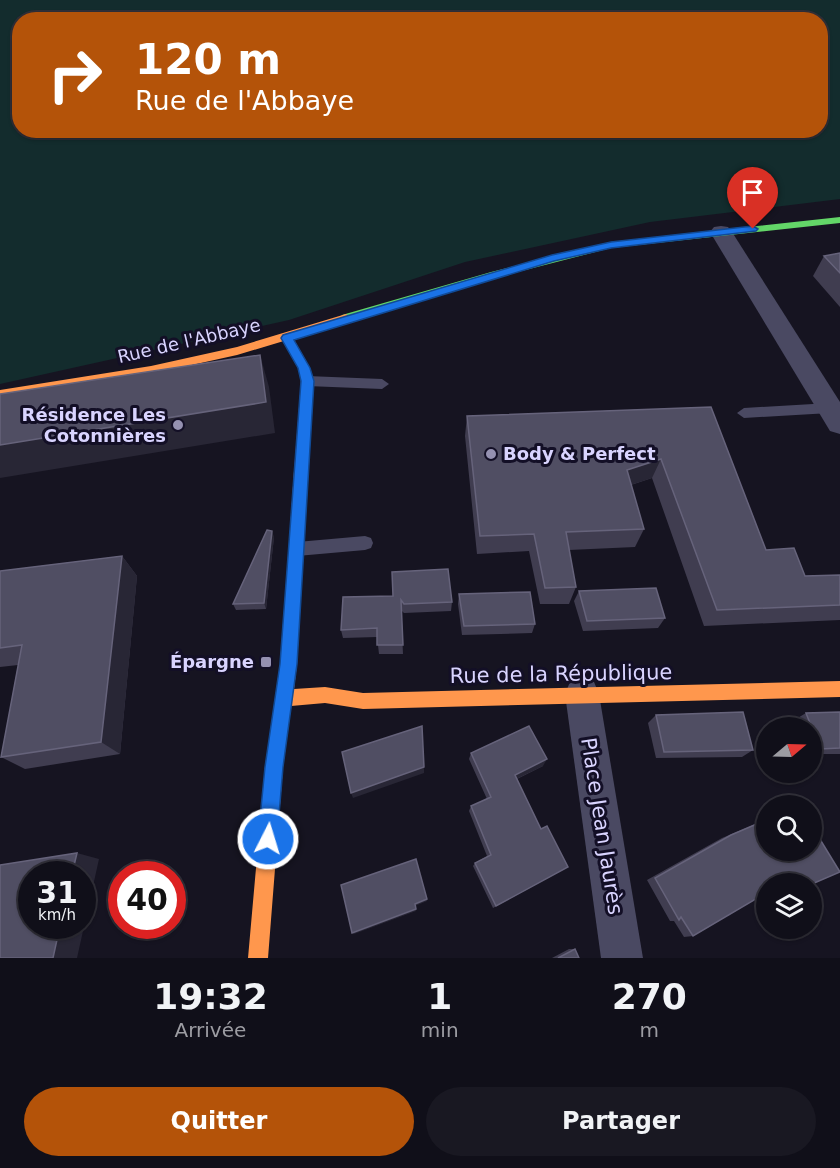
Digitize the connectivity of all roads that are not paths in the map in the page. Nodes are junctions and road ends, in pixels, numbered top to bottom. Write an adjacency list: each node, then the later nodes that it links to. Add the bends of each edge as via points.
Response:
1 (840, 220): 2 (street, Rue de l'Abbaye)
2 (721, 231): 3 (street, Rue de l'Abbaye, via 611,245 552,258); 8 (street)
3 (287, 338): 4 (street); 6 (street, Rue de l'Abbaye, via 151,370)
4 (308, 381): 5 (lane); 10 (street)
5 (382, 384)
6 (0, 395)
7 (744, 413): 8 (lane)
8 (835, 416)
9 (365, 543): 10 (lane)
10 (297, 549): 13 (street)
11 (840, 689): 12 (street, Rue de la République)
12 (582, 694): 13 (street, Rue de la République, via 363,700 325,695); 15 (street, Place Jean Jaurès)
13 (284, 698): 14 (street, via 274,767)
14 (258, 958)
15 (622, 958)

